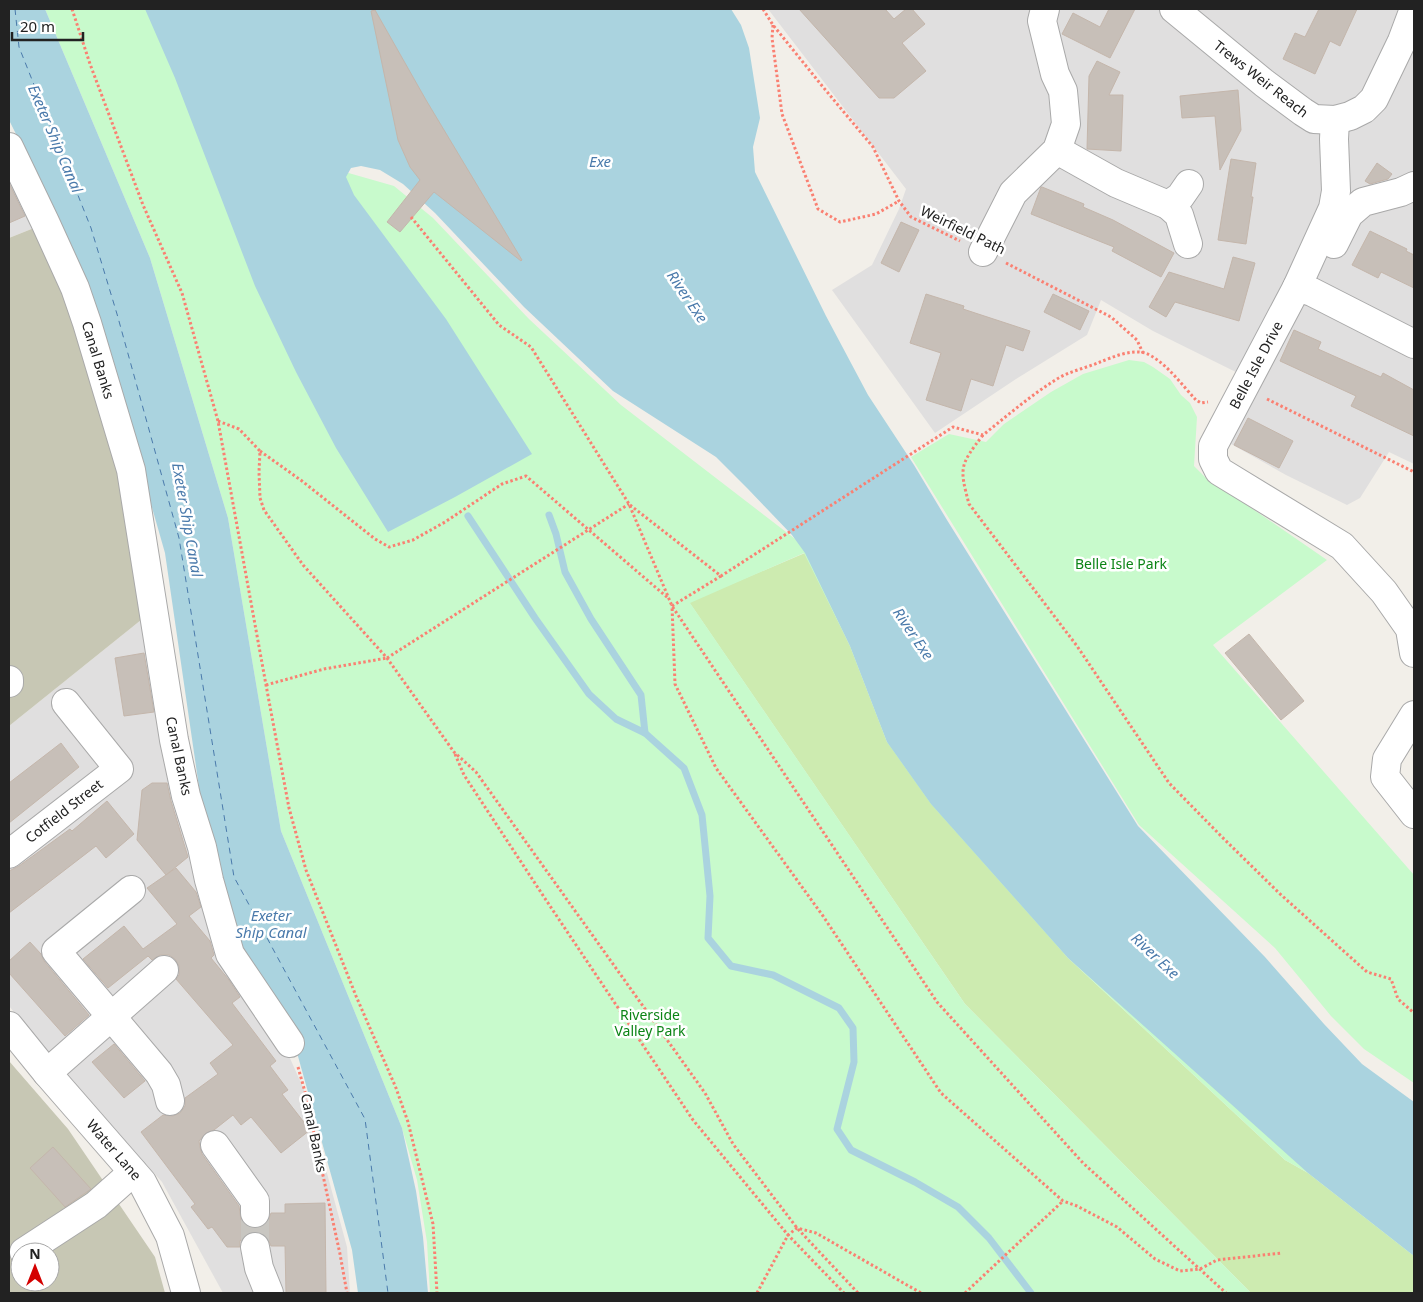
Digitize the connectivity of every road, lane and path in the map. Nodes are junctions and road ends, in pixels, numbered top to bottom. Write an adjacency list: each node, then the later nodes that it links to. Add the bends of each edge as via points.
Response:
1 (72, 9): 22 (path, via 143,205 182,294)
2 (762, 9): 6 (path, Weirfield Path)
3 (1045, 9): 9 (street, via 1042,21 1055,74 1063,91 1066,124)
4 (1174, 9): 7 (street, Trews Weir Reach, via 1303,112 1314,119)
5 (1414, 9): 7 (street, Trews Weir Reach, via 1374,99 1364,109)
6 (773, 25): 12 (path, Weirfield Path, via 873,147); 12 (path, via 782,114 818,209 840,222 876,214)
7 (1335, 120): 17 (street, Belle Isle Drive, via 1336,191 1333,208)
8 (9, 147): 43 (street, Canal Banks, via 75,288 131,470 174,740 186,796 230,954)
9 (1057, 150): 13 (street, via 1116,183); 16 (street, via 1013,193)
10 (1189, 184): 13 (street, via 1180,197)
11 (1414, 186): 17 (street, via 1363,202 1348,214)
12 (899, 201): 16 (path, Weirfield Path, via 911,217)
13 (1168, 205): 15 (street, via 1178,215)
14 (411, 217): 26 (path, via 499,325 531,347)
15 (1188, 244)
16 (983, 252): 19 (path, Weirfield Path, via 1110,317 1137,340)
17 (1304, 289): 18 (street); 20 (street, Belle Isle Drive)
18 (1414, 344)
19 (1143, 353): 21 (path, via 1161,363 1196,400 1208,402); 23 (path, via 1114,356 1058,378)
20 (1246, 384): 25 (path, via 1258,394); 30 (street, Belle Isle Drive, via 1213,446 1213,459 1219,471 1342,546 1384,592 1410,629)
21 (1214, 396)
22 (218, 421): 24 (path, via 238,429); 32 (path)
23 (983, 435): 27 (path, via 953,427); 40 (path, via 963,462 962,480 969,504 1076,646 1169,783 1279,893 1367,972 1391,979 1398,999)
24 (260, 451): 28 (path, via 374,539 389,547 413,540 502,484 526,476); 31 (path, via 258,472 264,510 303,565)
25 (1414, 472)
26 (630, 504): 27 (path); 28 (path); 31 (path, bridge)
27 (721, 576): 29 (path)
28 (668, 599): 29 (path)
29 (672, 606): 48 (path, via 675,684 716,768 823,916 941,1093); 55 (path, via 937,1002 1083,1163)
30 (1414, 653)
31 (387, 658): 32 (path, via 324,669); 35 (path)
32 (266, 685): 59 (path, via 289,808 306,870 408,1122 433,1224)
33 (66, 704): 37 (street, Cotfield Street, via 119,769)
34 (1414, 715): 36 (street, via 1387,759 1385,777)
35 (454, 752): 50 (path, via 476,772 705,1093 733,1144); 51 (path, via 464,775 693,1120)
36 (1414, 814)
37 (9, 854)
38 (131, 890): 41 (street, via 56,951)
39 (164, 970): 41 (street)
40 (1414, 1013)
41 (111, 1017): 44 (street); 45 (street, via 159,1073)
42 (9, 1026): 44 (street, Water Lane)
43 (290, 1043): 58 (path, Canal Banks, via 305,1092)
44 (47, 1073): 47 (street, Water Lane)
45 (170, 1101)
46 (215, 1146): 49 (street, via 255,1201)
47 (133, 1172): 52 (street, via 96,1205); 56 (street, Water Lane, via 142,1182 170,1236)
48 (1063, 1201): 55 (path, via 1117,1227 1155,1258 1180,1271); 64 (path)
49 (255, 1213)
50 (797, 1228): 51 (path); 62 (path); 63 (path, via 816,1233)
51 (788, 1235): 60 (path); 61 (path)
52 (39, 1242)
53 (255, 1246): 57 (street)
54 (1282, 1253): 55 (path, via 1217,1260)
55 (1200, 1269): 65 (path)
56 (186, 1293)
57 (269, 1293)
58 (347, 1293)
59 (437, 1293)
60 (757, 1293)
61 (844, 1293)
62 (858, 1293)
63 (921, 1293)
64 (965, 1293)
65 (1226, 1293)

